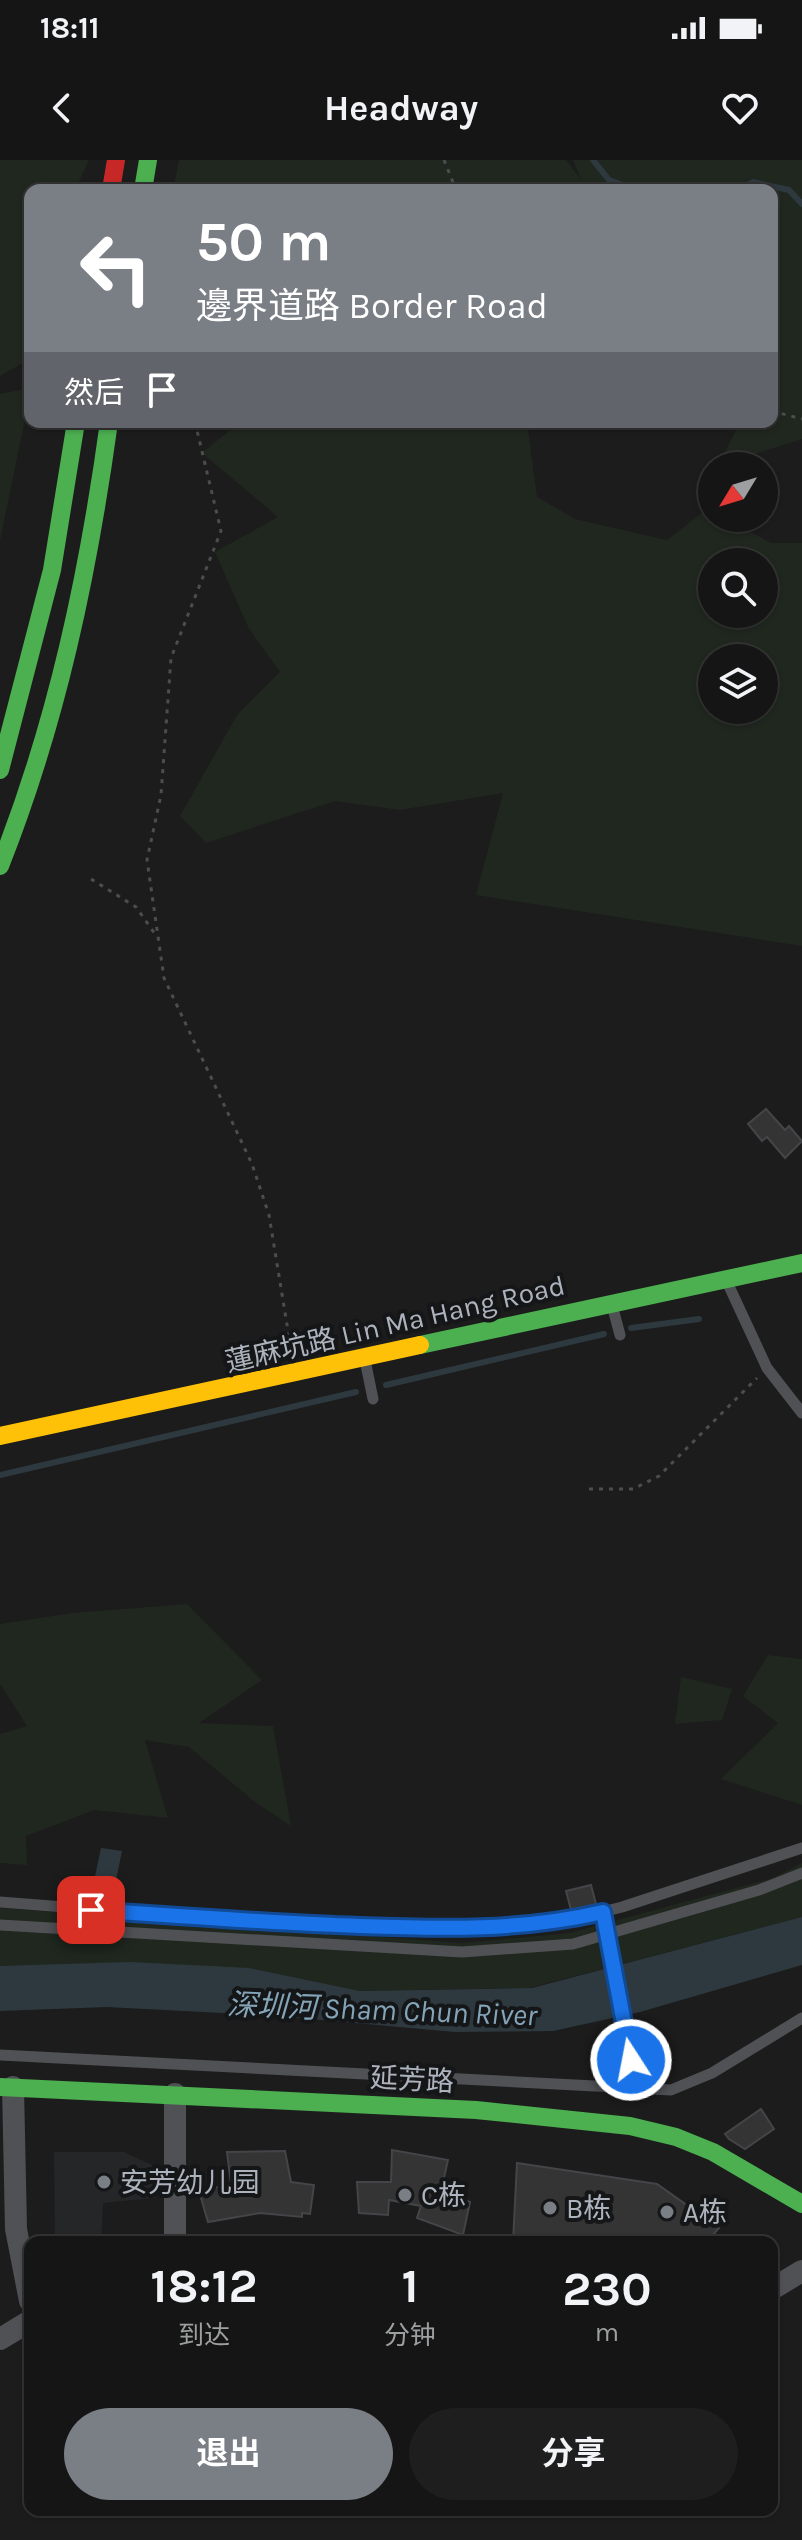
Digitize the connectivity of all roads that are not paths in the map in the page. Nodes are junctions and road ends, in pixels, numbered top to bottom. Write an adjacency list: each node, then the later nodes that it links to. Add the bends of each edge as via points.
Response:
1 (116, 160): 3 (main road)
2 (148, 160): 4 (main road)
3 (112, 184)
4 (144, 184)
5 (75, 428): 7 (main road, via 49,585)
6 (108, 428): 8 (main road, via 72,647 45,744)
7 (0, 770)
8 (0, 866)
9 (802, 1263): 10 (main road, 蓮麻坑路 Lin Ma Hang Road)
10 (726, 1279): 11 (main road, 蓮麻坑路 Lin Ma Hang Road); 15 (lane, via 767,1368)
11 (612, 1303): 12 (lane); 13 (main road, 蓮麻坑路 Lin Ma Hang Road)
12 (620, 1335)
13 (365, 1358): 14 (lane); 16 (main road, 蓮麻坑路 Lin Ma Hang Road)
14 (373, 1399)
15 (802, 1413)
16 (0, 1436)
17 (802, 1848): 20 (lane)
18 (802, 1873): 21 (lane, via 573,1944 462,1952)
19 (0, 1902): 20 (lane, via 268,1923 467,1929 538,1926)
20 (603, 1912): 25 (lane)
21 (0, 1925)
22 (802, 2018): 25 (lane, via 688,2083 671,2090)
23 (0, 2055): 25 (lane)
24 (6, 2087): 26 (main road, 延芳路); 29 (street)
25 (636, 2088)
26 (175, 2094): 27 (main road, 延芳路, via 476,2110 630,2126 713,2152); 28 (street)
27 (802, 2204)
28 (175, 2236)
29 (24, 2270)
30 (802, 2271): 31 (street)
31 (778, 2285)
32 (24, 2325): 33 (street)
33 (0, 2339)

